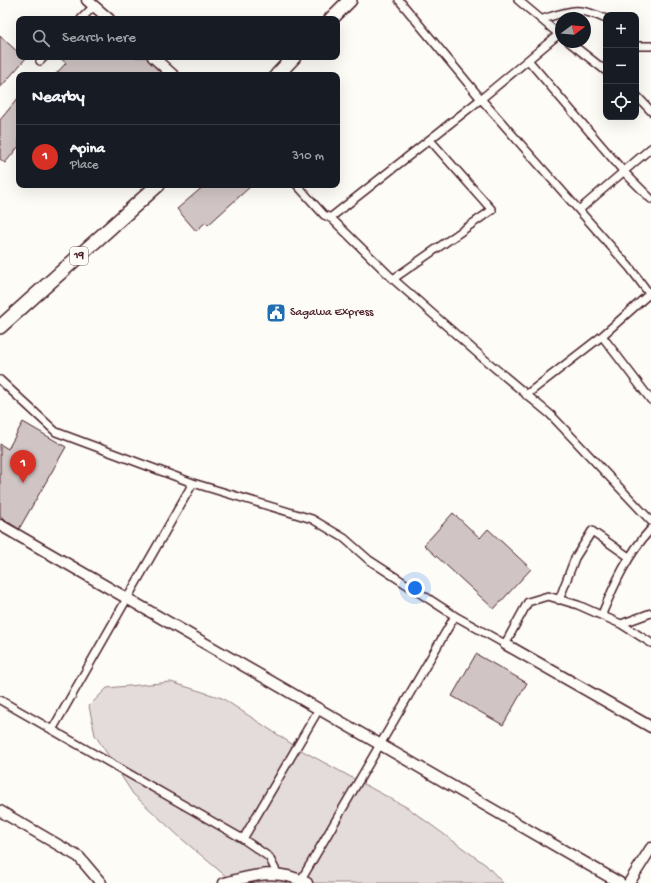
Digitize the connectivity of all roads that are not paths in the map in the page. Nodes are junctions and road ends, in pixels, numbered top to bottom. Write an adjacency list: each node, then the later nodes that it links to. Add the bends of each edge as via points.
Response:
1 (350, 0): 7 (highway)
2 (399, 0): 22 (street)
3 (518, 0): 9 (street)
4 (89, 2): 5 (street); 6 (street)
5 (82, 16)
6 (105, 16)
7 (334, 16)
8 (603, 18): 9 (street, via 578,10)
9 (543, 19): 10 (street)
10 (555, 30)
11 (555, 39): 17 (street)
12 (639, 46): 13 (street)
13 (651, 46)
14 (577, 48): 18 (street)
15 (156, 60): 19 (street)
16 (291, 60): 20 (highway)
17 (528, 60): 22 (street); 26 (street)
18 (603, 69)
19 (170, 72)
20 (280, 72)
21 (639, 97): 23 (street)
22 (481, 98): 24 (street); 30 (street)
23 (651, 111)
24 (430, 140): 31 (street); 32 (street, via 492,210)
25 (651, 148): 26 (street)
26 (624, 172): 29 (street); 30 (street)
27 (155, 188): 34 (highway, 19)
28 (300, 188): 31 (street, via 324,215)
29 (651, 199)
30 (579, 210): 33 (street)
31 (330, 218): 32 (street)
32 (393, 279): 37 (street)
33 (650, 295): 35 (street)
34 (0, 327)
35 (602, 336): 37 (street); 38 (street)
36 (0, 380): 39 (street, via 56,432)
37 (526, 395): 40 (street, via 551,415)
38 (651, 400)
39 (193, 483): 44 (street); 48 (street, via 312,519 344,538 369,560)
40 (651, 521)
41 (0, 525): 44 (street)
42 (651, 529): 43 (street)
43 (629, 557): 45 (street, via 592,531 575,558); 47 (street)
44 (128, 599): 53 (street); 55 (street)
45 (559, 600): 47 (street); 51 (street, via 548,596 528,602)
46 (651, 613): 49 (street)
47 (602, 614): 49 (street)
48 (455, 616): 51 (street); 56 (street)
49 (621, 624): 50 (street)
50 (651, 643)
51 (505, 644): 54 (street)
52 (0, 700): 55 (street)
53 (319, 709): 56 (street); 58 (street)
54 (651, 727)
55 (52, 730): 58 (street)
56 (380, 745): 61 (street); 64 (street)
57 (0, 811): 62 (street, via 78,857)
58 (243, 839): 60 (street, via 269,857)
59 (651, 848): 65 (street)
60 (276, 873): 61 (street); 63 (street)
61 (304, 882)
62 (101, 883)
63 (224, 883)
64 (620, 883)
65 (629, 883)

